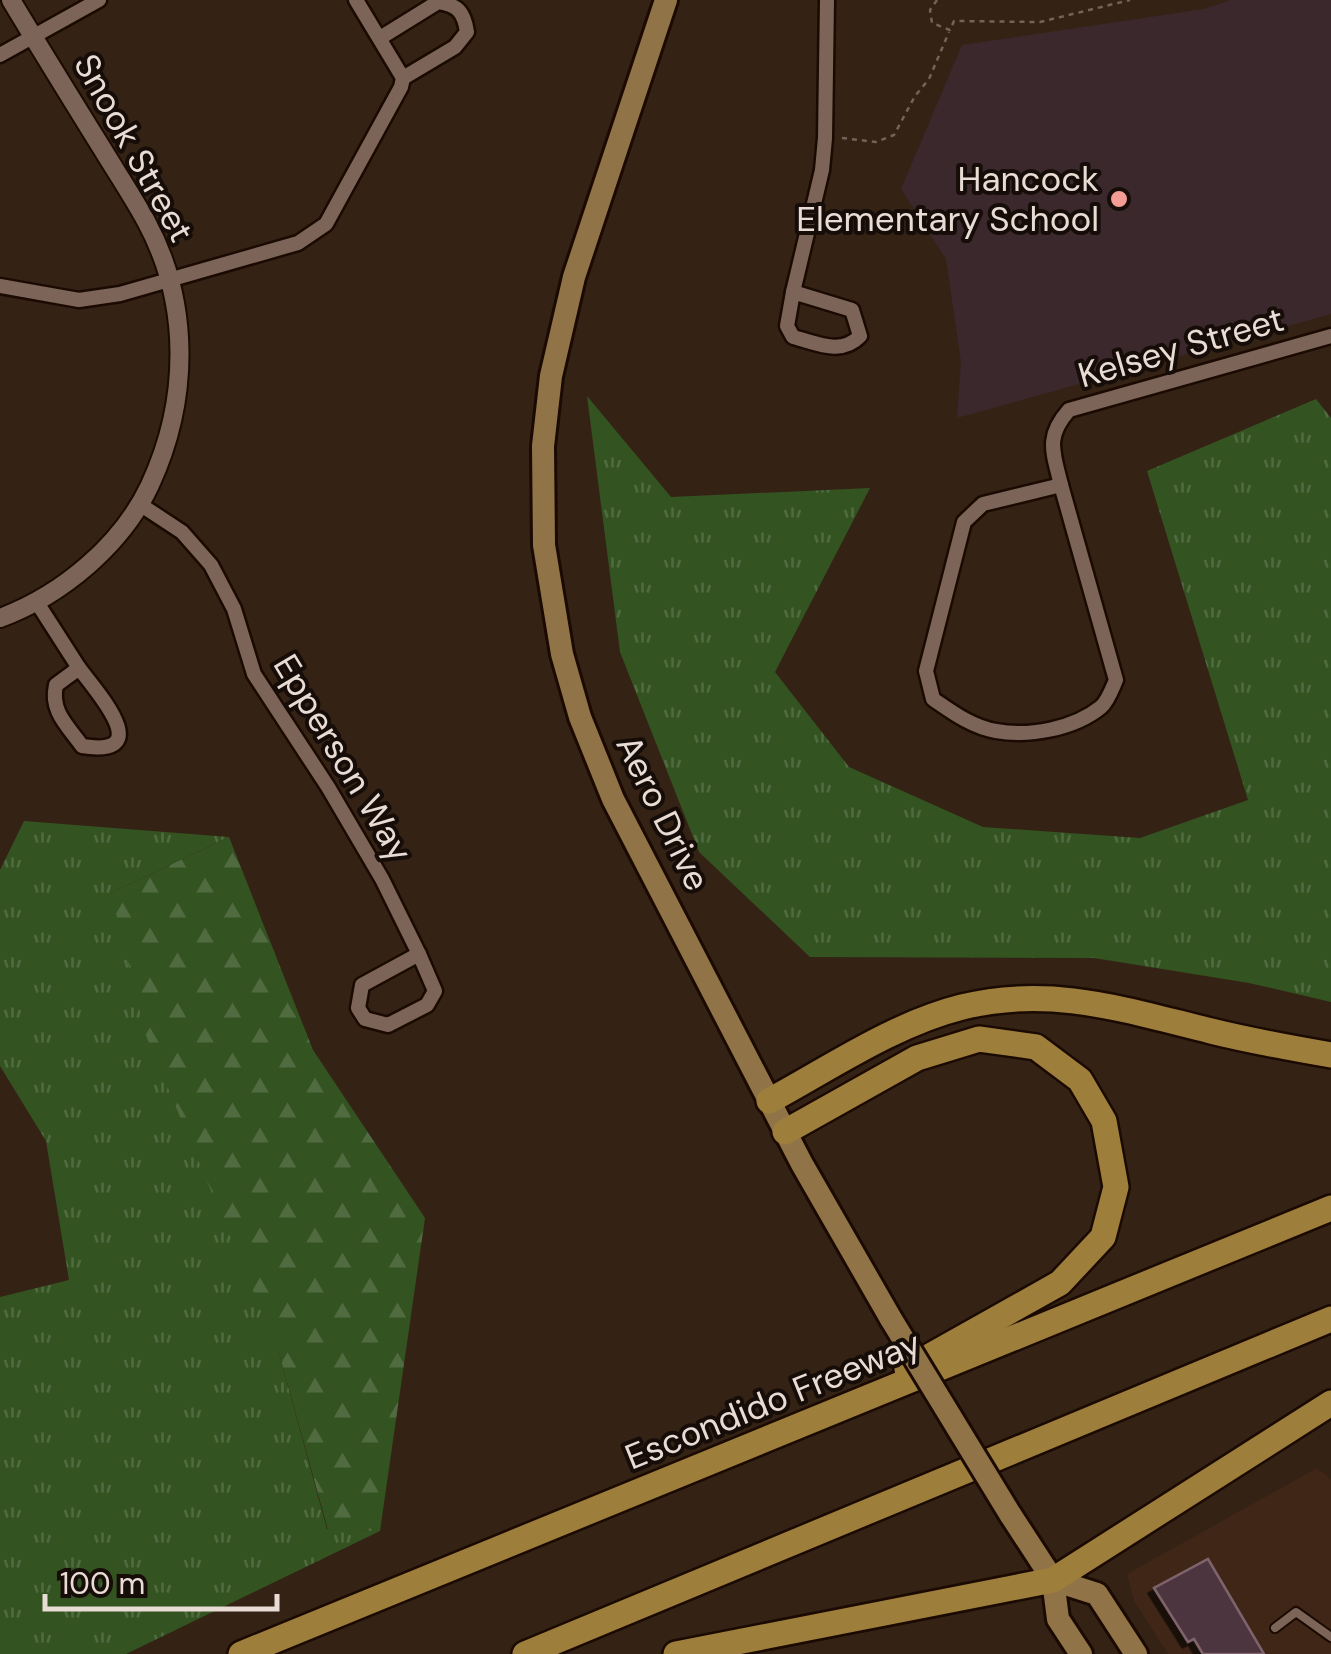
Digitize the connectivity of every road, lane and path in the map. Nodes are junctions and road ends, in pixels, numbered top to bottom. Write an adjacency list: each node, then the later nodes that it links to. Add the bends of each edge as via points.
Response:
1 (11, 0): 9 (street, Snook Street)
2 (99, 0): 9 (street)
3 (356, 0): 10 (street)
4 (666, 0): 25 (main road, Aero Drive, via 574,277 551,376 543,446 544,545 562,654 613,799)
5 (827, 0): 13 (street)
6 (937, 0): 8 (path, via 932,23)
7 (1130, 0): 8 (path, via 1040,22 954,22)
8 (950, 30): 13 (path, via 894,135 876,142)
9 (32, 36): 11 (street); 14 (street, Snook Street, via 148,224)
10 (380, 38): 12 (street); 12 (street, via 438,2 465,16 466,32 456,47)
11 (0, 55)
12 (403, 78): 14 (street, via 326,224 298,243)
13 (825, 134): 16 (street)
14 (170, 281): 15 (street, via 78,300); 19 (street, Snook Street, via 180,328 179,390 166,450)
15 (0, 286)
16 (793, 292): 16 (street, via 786,326 792,337 838,348 860,336 852,310)
17 (1331, 336): 18 (street, Kelsey Street, via 1069,410 1056,425 1052,447)
18 (1061, 485): 18 (street, Kelsey Street, via 1116,680 1104,705 1076,722 1034,732 994,731 934,699 926,671 964,522 983,504)
19 (141, 505): 20 (street, Snook Street, via 111,543); 23 (street, Epperson Way, via 182,532 211,565 234,608 254,674 337,802)
20 (36, 601): 21 (street, Snook Street); 22 (street)
21 (0, 618)
22 (79, 668): 22 (street, via 56,685 53,700 82,746 103,749 119,734 118,720)
23 (419, 954): 23 (street, Epperson Way, via 362,986 358,1008 365,1020 388,1025 427,1004 435,991)
24 (1331, 1055): 25 (highway, via 1094,1003 1032,996 960,1008 898,1032)
25 (770, 1101): 26 (main road, Aero Drive)
26 (786, 1132): 30 (highway, via 917,1058 979,1039 1036,1047 1080,1080 1096,1107 1116,1187 1102,1237 1060,1284); 31 (main road, Aero Drive, bridge, via 845,1244)
27 (1331, 1208): 30 (highway, Escondido Freeway)
28 (1331, 1319): 35 (highway)
29 (1331, 1403): 31 (highway)
30 (825, 1417): 34 (highway, Escondido Freeway)
31 (1052, 1580): 36 (highway); 37 (main road, Aero Drive, via 1058,1619); 38 (main road, via 1097,1594)
32 (1275, 1628): 33 (lane, via 1296,1612)
33 (1331, 1637)
34 (241, 1654)
35 (525, 1654)
36 (676, 1654)
37 (1081, 1654)
38 (1136, 1654)

